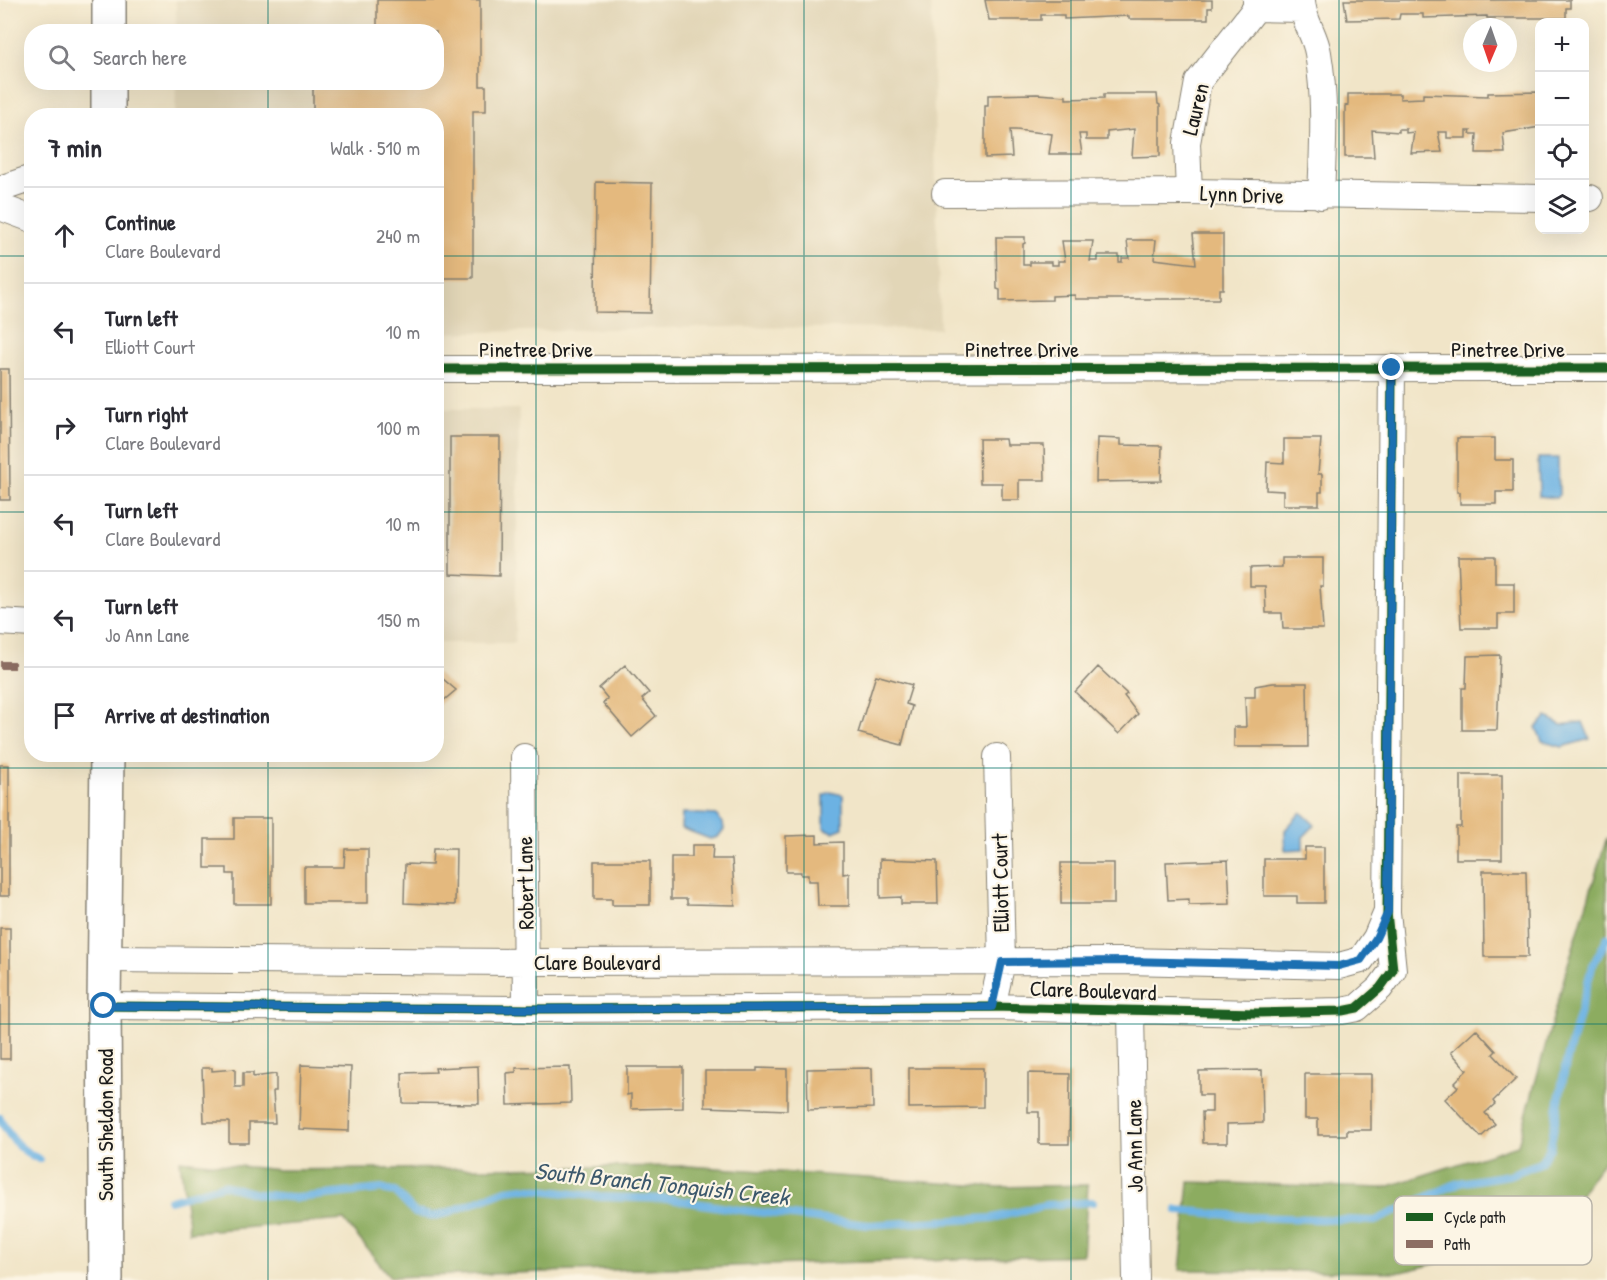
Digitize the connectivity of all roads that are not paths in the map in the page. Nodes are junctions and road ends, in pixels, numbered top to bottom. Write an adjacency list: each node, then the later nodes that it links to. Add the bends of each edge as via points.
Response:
1 (109, 0): 4 (main road)
2 (1256, 4): 3 (street, Lauren); 9 (street, Lauren, via 1198,81 1186,143)
3 (1302, 5): 11 (street, Lauren, via 1318,51 1324,124)
4 (109, 24)
5 (108, 90): 6 (main road)
6 (108, 108)
7 (24, 181): 8 (street)
8 (0, 189)
9 (1189, 192): 10 (street, Lynn Drive); 11 (street, Lynn Drive)
10 (945, 193)
11 (1321, 196): 12 (street, Lynn Drive)
12 (1535, 198)
13 (0, 207): 14 (street)
14 (24, 216)
15 (1392, 368): 16 (street, Pinetree Drive); 17 (street, Pinetree Drive); 23 (street)
16 (1607, 368)
17 (444, 369)
18 (0, 622): 19 (street)
19 (24, 624)
20 (524, 757): 25 (street, Robert Lane)
21 (997, 757): 26 (street, Elliott Court)
22 (107, 762): 24 (main road, South Sheldon Road)
23 (1388, 912): 26 (street, Clare Boulevard, via 1361,960 1339,966); 30 (street, Clare Boulevard, via 1392,970 1380,988 1357,1008 1257,1013)
24 (105, 959): 25 (street, Clare Boulevard); 27 (main road, South Sheldon Road)
25 (526, 962): 26 (street, Clare Boulevard); 29 (street, Robert Lane)
26 (1002, 962): 28 (street, Elliott Court)
27 (104, 1006): 29 (street, Clare Boulevard); 31 (main road, South Sheldon Road)
28 (992, 1007): 29 (street, Clare Boulevard); 30 (street, Clare Boulevard)
29 (526, 1009)
30 (1131, 1012): 32 (street, Jo Ann Lane)
31 (105, 1280)
32 (1136, 1280)

